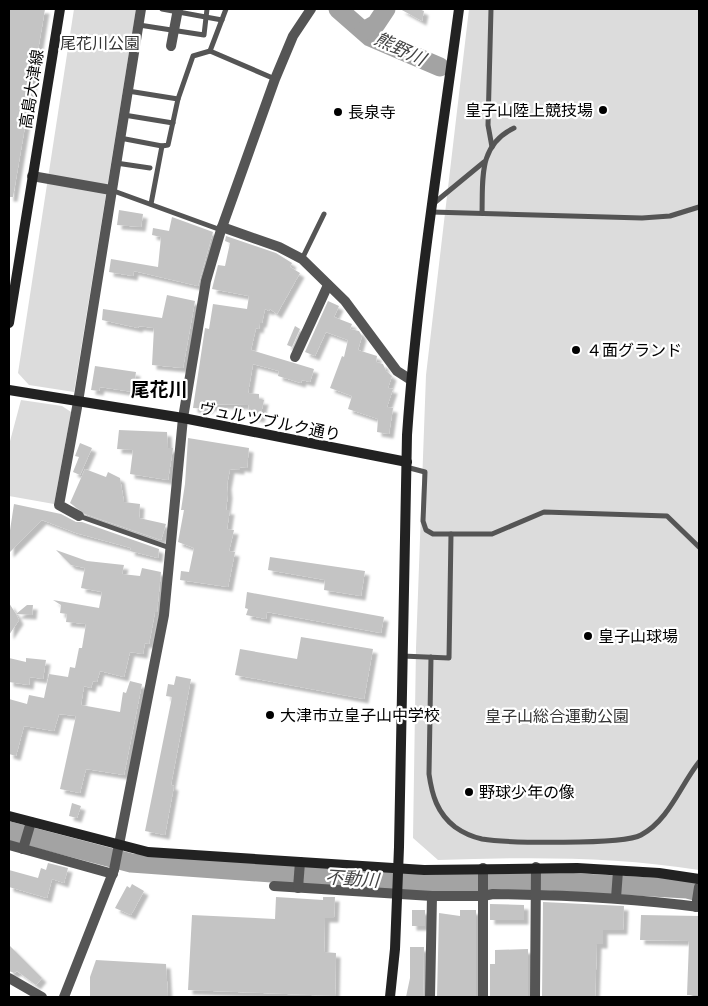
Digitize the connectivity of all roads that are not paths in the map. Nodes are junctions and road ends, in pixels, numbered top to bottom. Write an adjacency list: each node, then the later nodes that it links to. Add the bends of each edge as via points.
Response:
1 (60, 9): 28 (street, 高島大津線)
2 (141, 9): 12 (street)
3 (162, 9): 9 (lane)
4 (207, 9): 10 (lane)
5 (226, 9): 11 (lane)
6 (310, 9): 16 (street, via 292,36)
7 (458, 9): 32 (street)
8 (491, 9): 24 (lane, via 488,125)
9 (178, 10): 10 (lane); 13 (street)
10 (205, 16): 11 (lane); 13 (lane, via 204,35)
11 (222, 20): 15 (lane)
12 (138, 25): 13 (lane); 17 (street)
13 (174, 30): 14 (street)
14 (171, 46)
15 (210, 51): 16 (lane); 18 (lane, via 193,56)
16 (275, 79): 35 (street)
17 (127, 90): 18 (lane); 19 (street)
18 (178, 99): 20 (lane)
19 (124, 114): 20 (lane); 22 (street)
20 (173, 123): 23 (lane, via 168,145)
21 (514, 128): 24 (lane, via 497,139)
22 (120, 138): 23 (lane); 26 (street)
23 (162, 146): 30 (lane)
24 (492, 147): 25 (lane)
25 (485, 162): 32 (lane); 33 (lane)
26 (116, 163): 27 (lane); 29 (street)
27 (150, 168)
28 (32, 176): 29 (street); 38 (street, 高島大津線)
29 (111, 190): 30 (lane); 42 (street)
30 (151, 204): 35 (lane)
31 (699, 207): 33 (lane, via 658,218)
32 (431, 208): 33 (lane); 40 (street)
33 (482, 213)
34 (324, 214): 36 (lane)
35 (222, 228): 36 (street, via 279,247); 43 (street, via 205,289)
36 (302, 259): 37 (street)
37 (328, 285): 39 (street); 40 (street, via 345,301 397,371)
38 (9, 323)
39 (295, 358)
40 (411, 380): 44 (street)
41 (9, 390): 42 (street, ヴュルツブルク通り)
42 (78, 402): 43 (street, ヴュルツブルク通り); 45 (street, via 59,505)
43 (183, 418): 44 (street, ヴュルツブルク通り); 48 (street)
44 (407, 464): 46 (lane, via 425,472 423,521 426,530 433,534); 49 (street)
45 (80, 516): 48 (lane)
46 (451, 534): 47 (lane, via 492,534 544,512 667,516); 50 (lane, via 449,658)
47 (699, 547)
48 (170, 548): 56 (street, via 164,614)
49 (402, 656): 50 (lane); 60 (street)
50 (431, 657): 51 (lane, via 431,791 443,816 455,827 482,839 612,841 639,836 663,816)
51 (699, 762)
52 (9, 816): 53 (street)
53 (30, 825): 55 (street); 56 (street)
54 (9, 846): 55 (street)
55 (24, 847): 62 (street)
56 (118, 849): 57 (street); 62 (street)
57 (300, 862): 60 (street); 66 (street)
58 (536, 867): 59 (street); 61 (street); 68 (street)
59 (483, 869): 60 (street); 70 (street)
60 (398, 871): 67 (street)
61 (618, 871): 63 (street); 71 (street)
62 (114, 872): 75 (street)
63 (699, 879)
64 (274, 886): 66 (street)
65 (699, 887): 72 (street)
66 (298, 888): 67 (street)
67 (397, 894): 69 (street); 76 (street)
68 (536, 894): 70 (street); 71 (street); 79 (street)
69 (432, 896): 70 (street); 77 (street)
70 (483, 896): 78 (street)
71 (616, 897): 72 (street)
72 (697, 906)
73 (9, 978): 74 (street)
74 (42, 997)
75 (64, 997)
76 (390, 997)
77 (430, 997)
78 (483, 997)
79 (535, 997)

